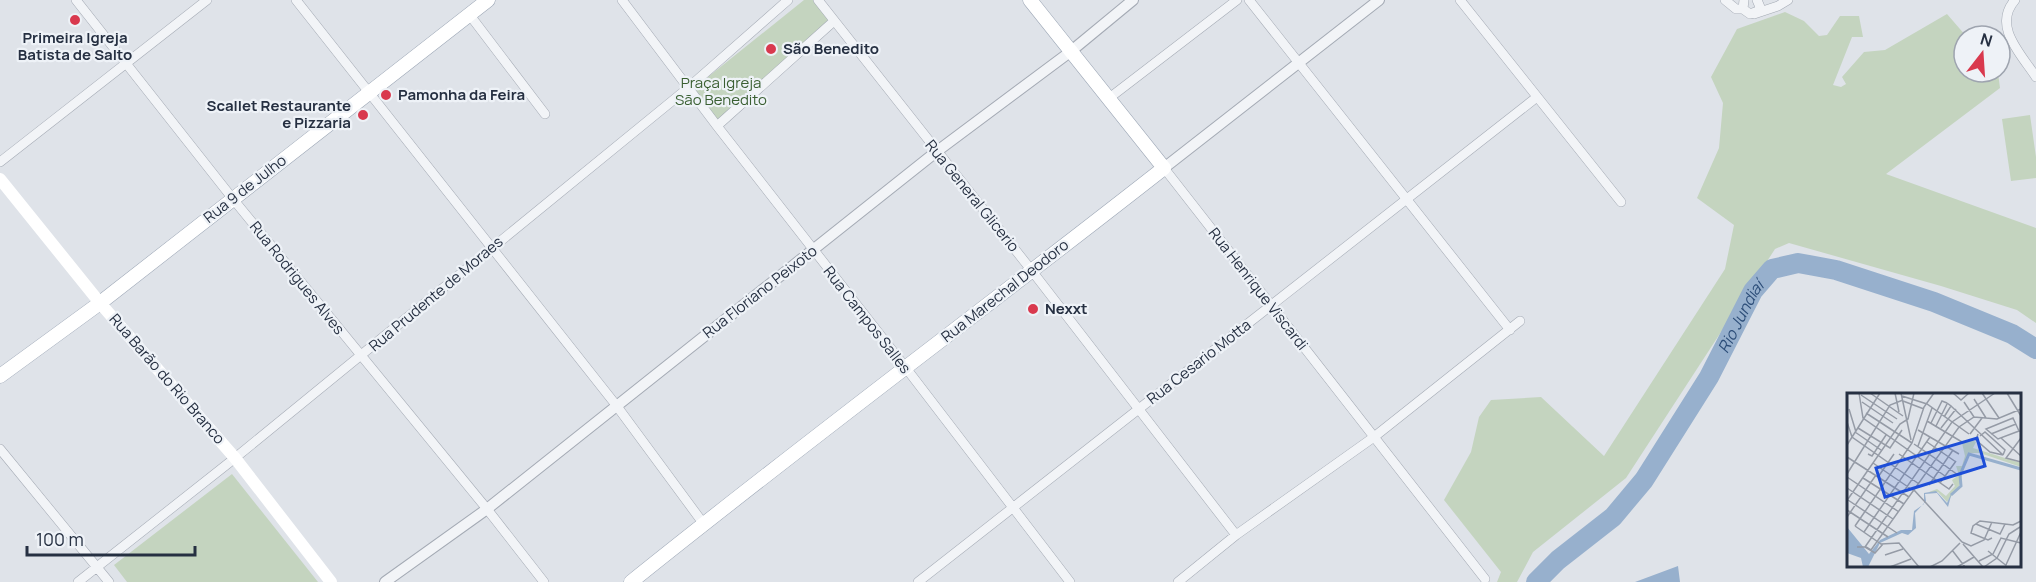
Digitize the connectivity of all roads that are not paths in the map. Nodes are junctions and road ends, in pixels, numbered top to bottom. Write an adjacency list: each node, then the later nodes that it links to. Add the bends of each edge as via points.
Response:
1 (76, 0): 24 (street, Rua Rodrigues Alves)
2 (207, 0): 24 (street)
3 (296, 0): 27 (street)
4 (488, 0): 19 (main road, Rua 9 de Julho)
5 (622, 0): 26 (street, Rua Campos Salles)
6 (788, 0): 26 (street, Rua Prudente de Moraes)
7 (818, 0): 21 (street, Rua General Glicerio)
8 (1030, 0): 22 (main road, Rua Henrique Viscardi)
9 (1132, 0): 22 (street, Rua Floriano Peixoto)
10 (1237, 0): 29 (street)
11 (1249, 0): 23 (street)
12 (1379, 0): 23 (street, Rua Marechal Deodoro)
13 (1460, 0): 28 (street)
14 (1725, 0): 18 (street, via 1736,9)
15 (1757, 0): 20 (street, via 1760,7)
16 (1788, 0): 20 (street)
17 (2014, 0): 25 (street, via 2005,16 2006,32)
18 (1743, 5): 20 (street, via 1745,13)
19 (469, 14): 27 (main road, Rua 9 de Julho); 30 (street)
20 (1754, 14)
21 (834, 21): 31 (street); 32 (street, Rua General Glicerio)
22 (1070, 52): 29 (main road, Rua Henrique Viscardi); 32 (street, Rua Floriano Peixoto)
23 (1298, 63): 34 (street, Rua Marechal Deodoro); 36 (street)
24 (126, 64): 33 (street); 37 (street, Rua Rodrigues Alves)
25 (2036, 77)
26 (688, 88): 31 (street, Rua Campos Salles); 39 (street, Rua Prudente de Moraes)
27 (369, 92): 37 (main road, Rua 9 de Julho); 39 (street)
28 (1537, 97): 36 (street, Rua Cesario Motta); 38 (street)
29 (1108, 99): 34 (main road, Rua Henrique Viscardi)
30 (545, 114)
31 (717, 126): 40 (street, Rua Campos Salles)
32 (936, 152): 40 (street, Rua Floriano Peixoto); 41 (street, Rua General Glicerio)
33 (0, 162)
34 (1164, 168): 41 (main road, Rua Marechal Deodoro); 43 (street, Rua Henrique Viscardi)
35 (0, 179): 42 (main road, Rua Barão do Rio Branco)
36 (1407, 197): 43 (street, Rua Cesario Motta); 45 (street)
37 (233, 199): 42 (main road, Rua 9 de Julho); 46 (street, Rua Rodrigues Alves)
38 (1621, 202)
39 (492, 247): 46 (street, Rua Prudente de Moraes); 49 (street)
40 (813, 251): 47 (street, Rua Campos Salles); 49 (street, Rua Floriano Peixoto)
41 (1032, 271): 47 (main road, Rua Marechal Deodoro); 50 (street, Rua General Glicerio)
42 (100, 303): 48 (main road, Rua 9 de Julho); 53 (main road, Rua Barão do Rio Branco)
43 (1270, 306): 50 (street, Rua Cesario Motta); 51 (street, Rua Henrique Viscardi)
44 (1520, 321): 45 (street)
45 (1510, 330): 51 (street)
46 (360, 356): 53 (street, Rua Prudente de Moraes); 54 (street, Rua Rodrigues Alves)
47 (906, 368): 55 (street, Rua Campos Salles); 56 (main road, Rua Marechal Deodoro)
48 (0, 376)
49 (616, 405): 54 (street, Rua Floriano Peixoto); 56 (street)
50 (1139, 409): 55 (street, Rua Cesario Motta); 57 (street, Rua General Glicerio)
51 (1374, 437): 57 (street); 59 (street, Rua Henrique Viscardi)
52 (0, 449): 58 (street)
53 (235, 458): 58 (street, Rua Prudente de Moraes); 62 (main road, Rua Barão do Rio Branco)
54 (487, 508): 63 (street, Rua Floriano Peixoto); 64 (street, Rua Rodrigues Alves)
55 (1011, 508): 66 (street, Rua Cesario Motta); 67 (street, Rua Campos Salles)
56 (703, 523): 65 (main road, Rua Marechal Deodoro)
57 (1236, 535): 68 (street)
58 (96, 567): 60 (street, Rua Prudente de Moraes); 61 (street)
59 (1485, 579)
60 (78, 582)
61 (110, 582)
62 (332, 582)
63 (385, 582)
64 (544, 582)
65 (631, 582)
66 (918, 582)
67 (1070, 582)
68 (1178, 582)

